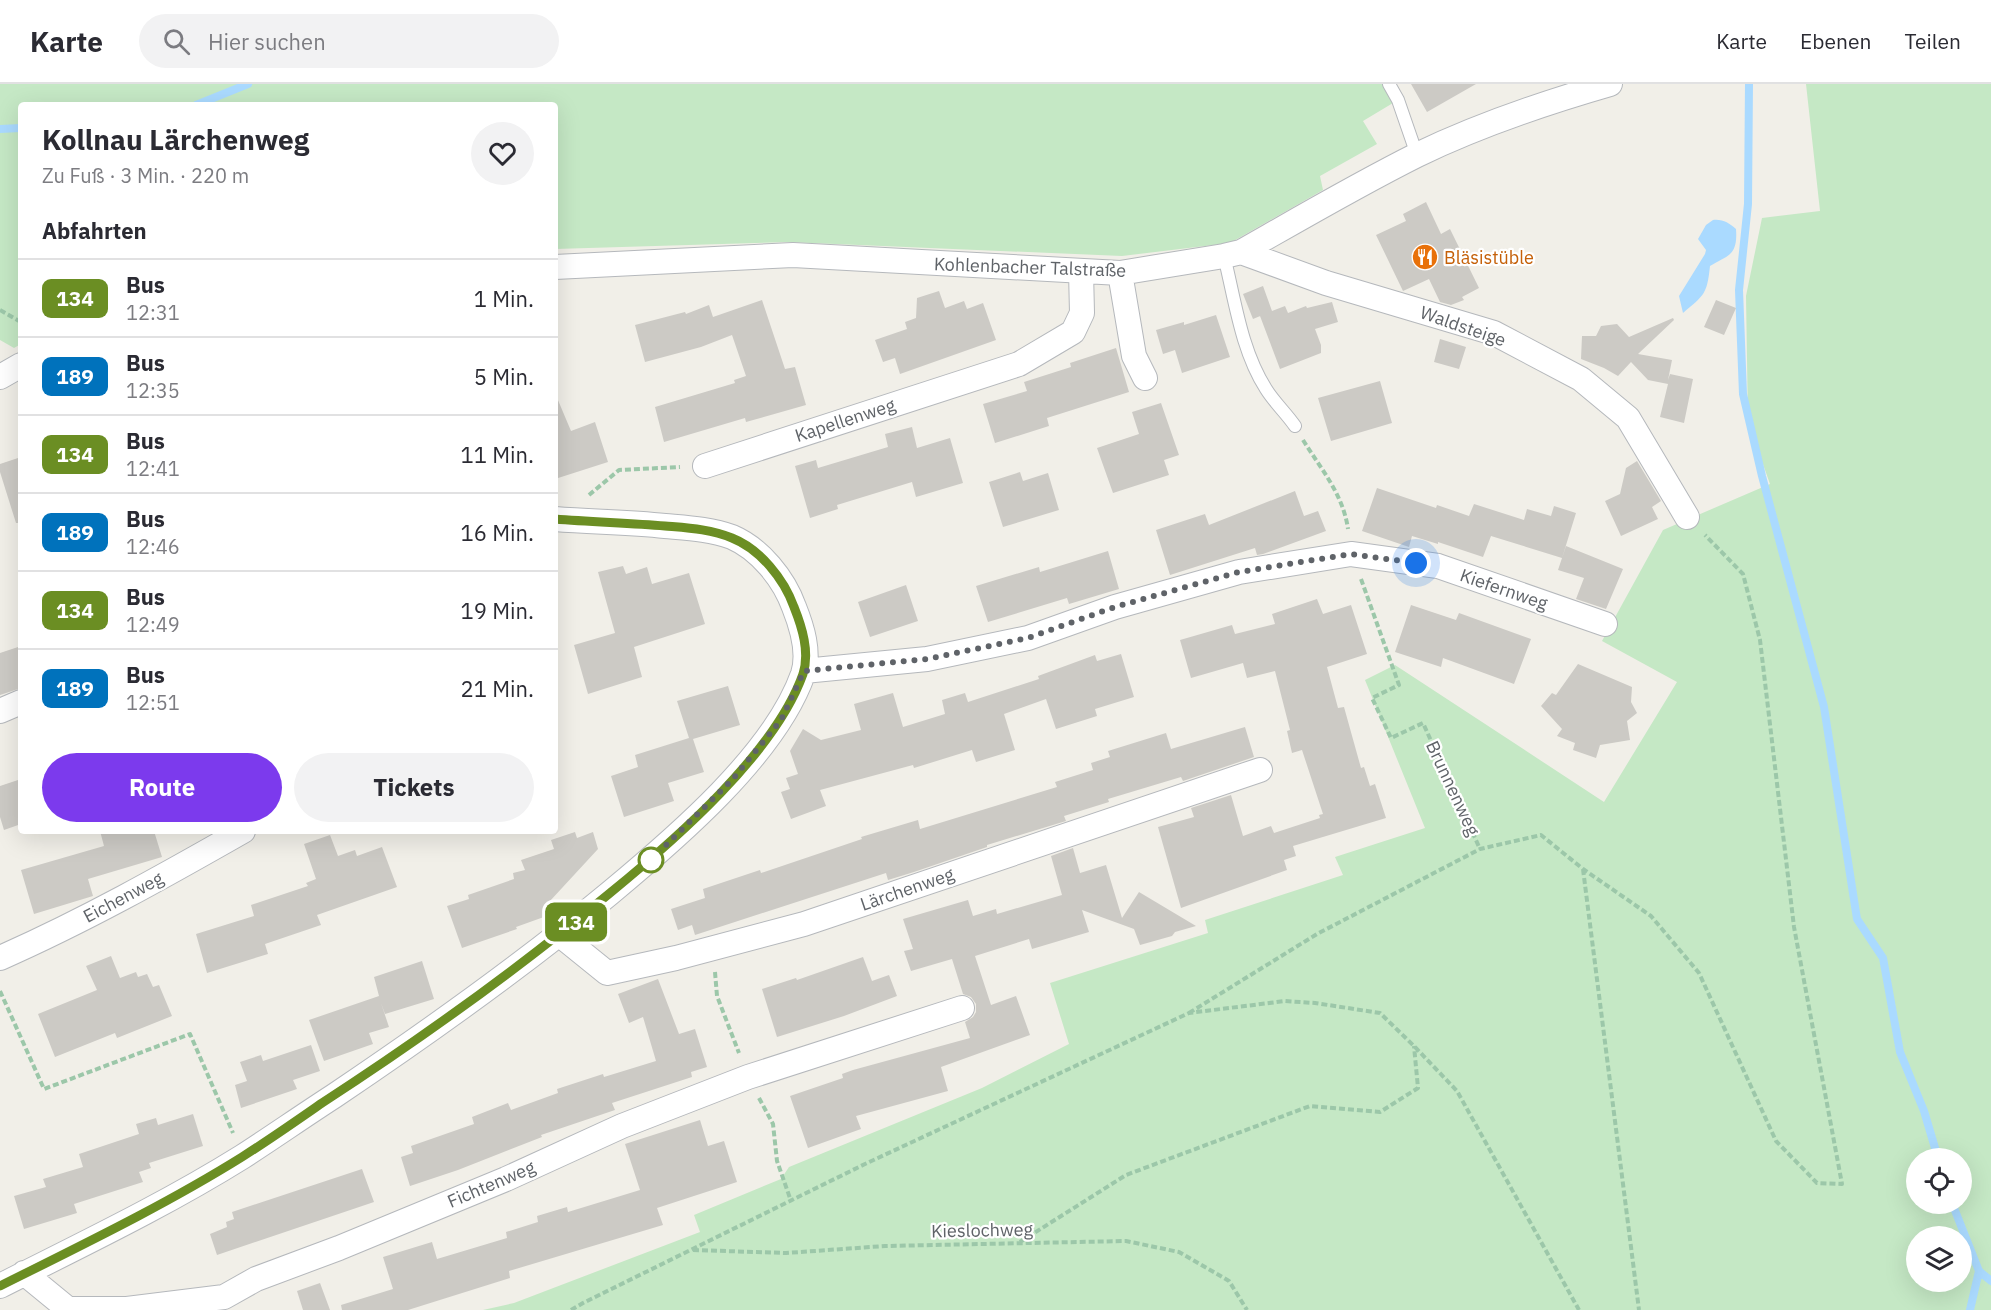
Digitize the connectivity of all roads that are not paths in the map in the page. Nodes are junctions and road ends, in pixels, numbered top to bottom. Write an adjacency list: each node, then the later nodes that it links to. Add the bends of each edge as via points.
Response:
1 (1389, 84): 3 (lane)
2 (1610, 84): 3 (street, Kohlenbacher Talstraße, via 1488,124)
3 (1417, 155): 4 (street, Kohlenbacher Talstraße)
4 (1232, 254): 7 (street, Kohlenbacher Talstraße); 11 (lane, via 1245,342 1254,367); 13 (street, Waldsteige, via 1494,333 1581,379 1628,418)
5 (558, 267): 6 (street, Kohlenbacher Talstraße, via 793,255)
6 (1081, 271): 7 (street, Kohlenbacher Talstraße); 12 (street, Kapellenweg, via 1082,313 1073,332 1019,364)
7 (1120, 273): 10 (street, via 1134,356)
8 (18, 367): 9 (street)
9 (0, 377)
10 (1145, 378)
11 (1295, 426)
12 (705, 466)
13 (1687, 517)
14 (558, 525): 16 (street, via 626,522 702,529 735,538 764,559 782,580 805,640)
15 (1605, 624): 16 (street, Kiefernweg, via 1438,566 1351,554 1239,572 1115,607 1028,638 927,659)
16 (804, 671): 21 (street, via 781,720 732,780 650,860)
17 (18, 703): 18 (street)
18 (0, 711)
19 (1260, 770): 21 (street, Lärchenweg, via 804,924 676,958 607,974)
20 (238, 834): 22 (street, Eichenweg, via 133,893)
21 (560, 935): 24 (street, via 419,1039 243,1156)
22 (0, 958)
23 (962, 1008): 26 (street, Fichtenweg, via 748,1077 622,1126 506,1179 256,1280)
24 (24, 1274): 25 (street); 26 (street, Fichtenweg, via 68,1309)
25 (0, 1286)
26 (224, 1304)

